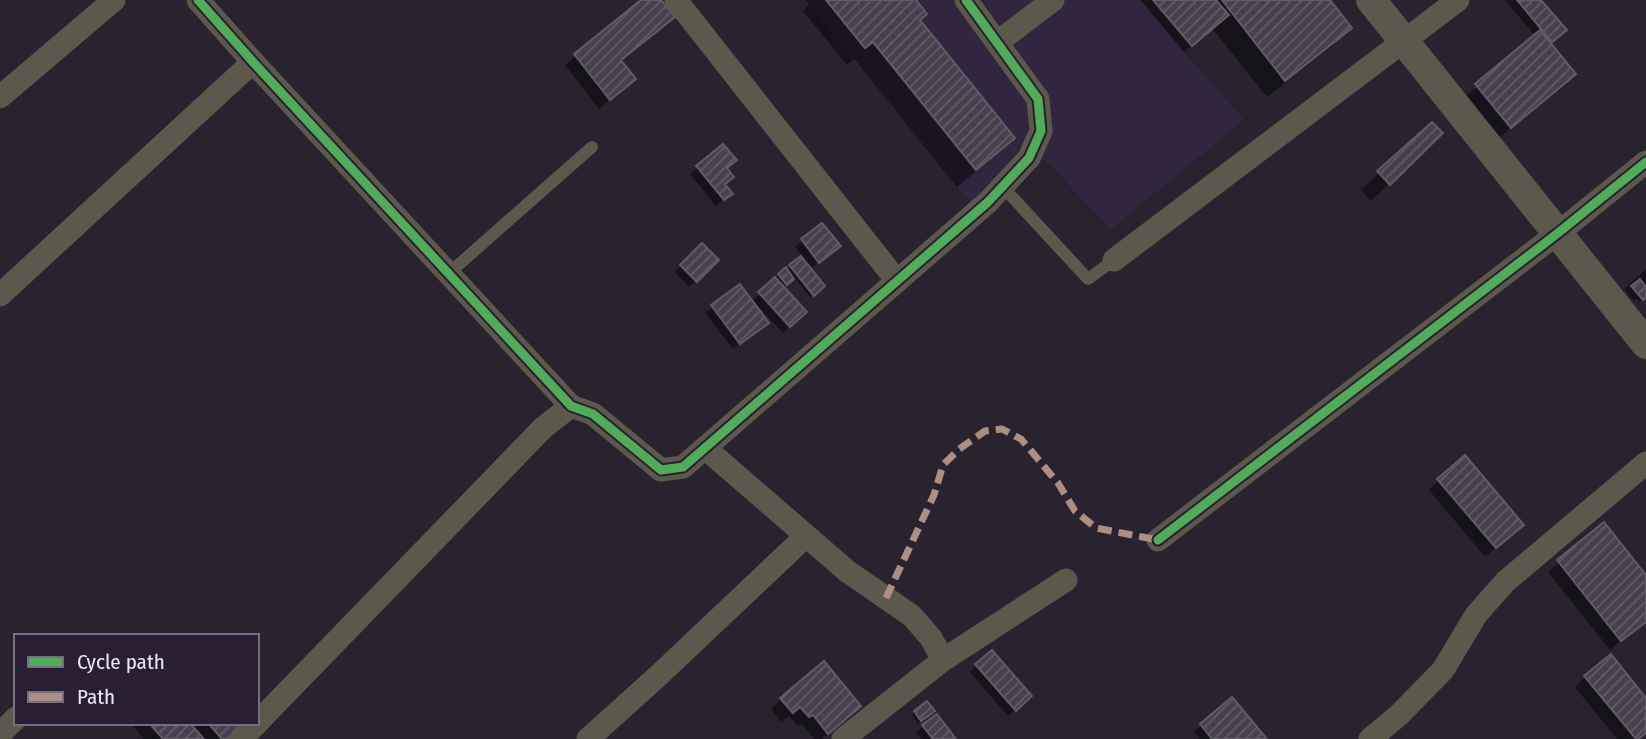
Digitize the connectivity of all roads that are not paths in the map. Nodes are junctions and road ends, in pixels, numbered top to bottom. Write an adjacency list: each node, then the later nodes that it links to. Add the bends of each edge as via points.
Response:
1 (114, 0): 11 (street)
2 (198, 0): 10 (street)
3 (676, 0): 18 (street)
4 (965, 0): 9 (street)
5 (1054, 0): 9 (street)
6 (1371, 0): 8 (street)
7 (1458, 0): 8 (street)
8 (1405, 41): 15 (street); 16 (street)
9 (998, 42): 14 (street, via 1038,99 1041,131 1029,158)
10 (253, 62): 17 (street); 19 (street)
11 (0, 97)
12 (592, 146): 17 (lane)
13 (1646, 162): 15 (street)
14 (1003, 187): 16 (lane, via 1088,279); 18 (street)
15 (1558, 233): 20 (street); 25 (street)
16 (1114, 260)
17 (449, 274): 21 (street)
18 (897, 281): 22 (street)
19 (0, 295)
20 (1646, 344)
21 (571, 406): 22 (street, via 593,414 661,470 679,469); 29 (street, via 543,428)
22 (705, 448): 24 (street)
23 (1646, 463): 35 (street, via 1505,582 1476,615 1443,670)
24 (806, 536): 27 (street, via 846,571 912,616); 33 (street)
25 (1158, 540)
26 (1066, 580): 27 (street)
27 (943, 660): 34 (street)
28 (14, 720): 31 (street)
29 (259, 721)
30 (255, 725): 32 (street)
31 (0, 734)
32 (241, 739)
33 (588, 739)
34 (843, 739)
35 (1370, 739)

